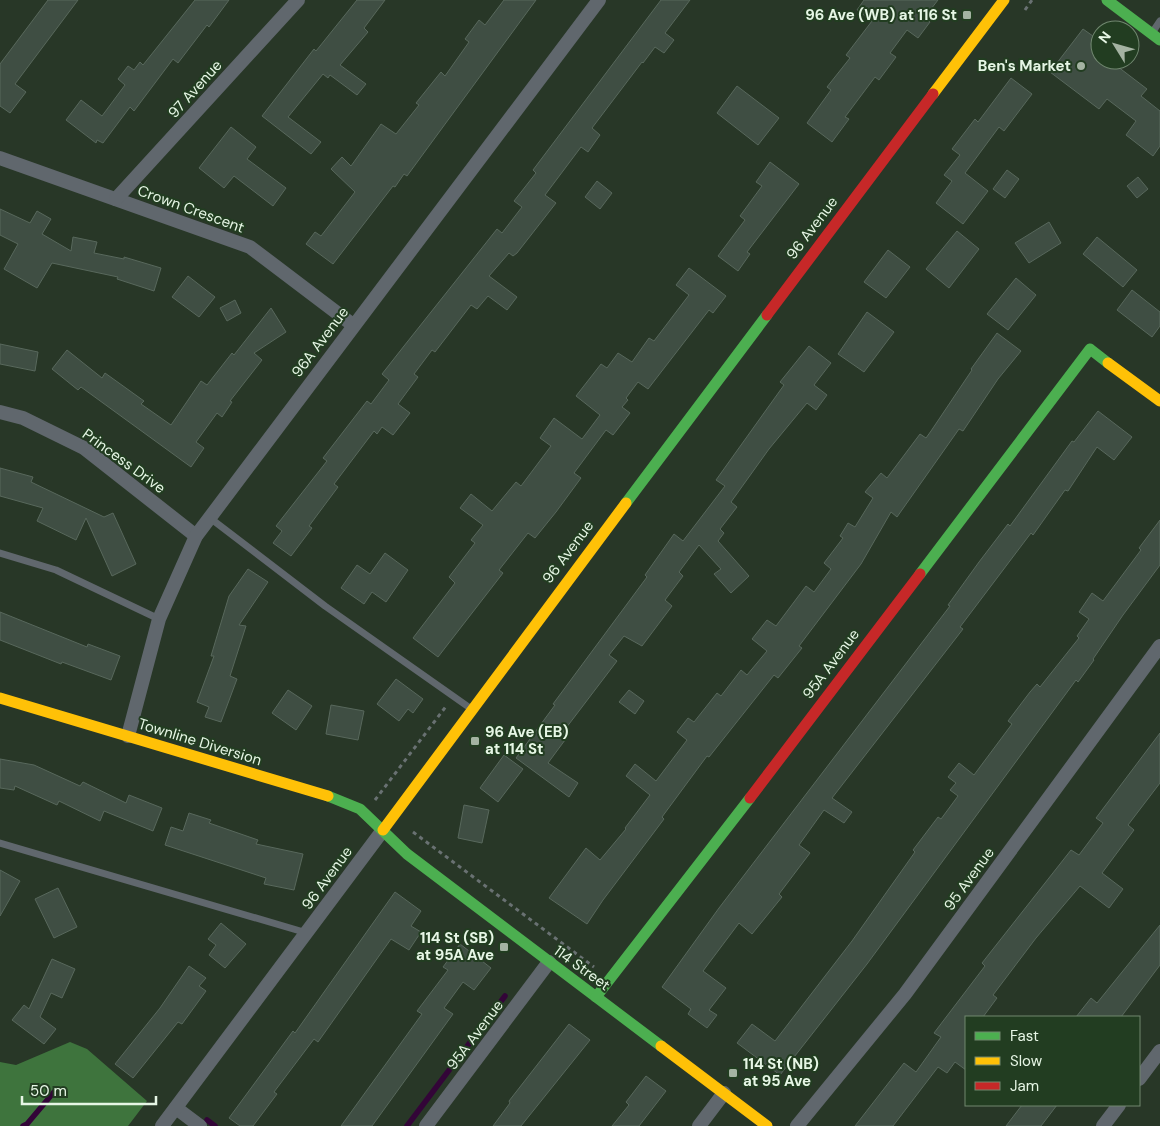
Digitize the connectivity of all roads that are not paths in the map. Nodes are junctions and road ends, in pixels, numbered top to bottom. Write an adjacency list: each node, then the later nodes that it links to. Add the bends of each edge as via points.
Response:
1 (298, 0): 8 (street, 97 Avenue)
2 (599, 0): 9 (street, 96A Avenue)
3 (1004, 0): 18 (street, 96 Avenue)
4 (1115, 2): 6 (street)
5 (1160, 21): 6 (lane)
6 (1156, 37)
7 (0, 158): 8 (street, Crown Crescent)
8 (116, 199): 9 (street, Crown Crescent, via 250,247)
9 (353, 325): 12 (street, 96A Avenue)
10 (1160, 401): 24 (street, 95A Avenue, via 1090,349)
11 (0, 412): 13 (street, Princess Drive, via 23,418 84,448)
12 (210, 518): 13 (street, 96A Avenue); 18 (lane, via 326,606)
13 (196, 536): 15 (street, 96A Avenue)
14 (0, 554): 15 (lane, via 56,570)
15 (159, 619): 19 (street, 96A Avenue)
16 (1160, 646): 35 (street, 95 Avenue, via 905,994)
17 (0, 698): 19 (street, Townline Diversion)
18 (471, 709): 20 (street, 96 Avenue)
19 (128, 736): 20 (street, Townline Diversion, via 338,799 366,814)
20 (382, 830): 22 (street, 96 Avenue); 23 (street, 114 Street, via 408,854)
21 (0, 843): 22 (lane)
22 (307, 933): 29 (street, 96 Avenue)
23 (549, 962): 24 (street, 114 Street); 32 (street, 95A Avenue)
24 (596, 997): 27 (street, 114 Street)
25 (1160, 1051): 26 (street)
26 (1140, 1078)
27 (724, 1093): 33 (street); 34 (street, 114 Street)
28 (1118, 1106): 36 (street)
29 (176, 1108): 30 (street, 96 Avenue); 31 (street)
30 (162, 1126)
31 (200, 1126)
32 (426, 1126)
33 (699, 1126)
34 (768, 1126)
35 (797, 1126)
36 (1103, 1126)

